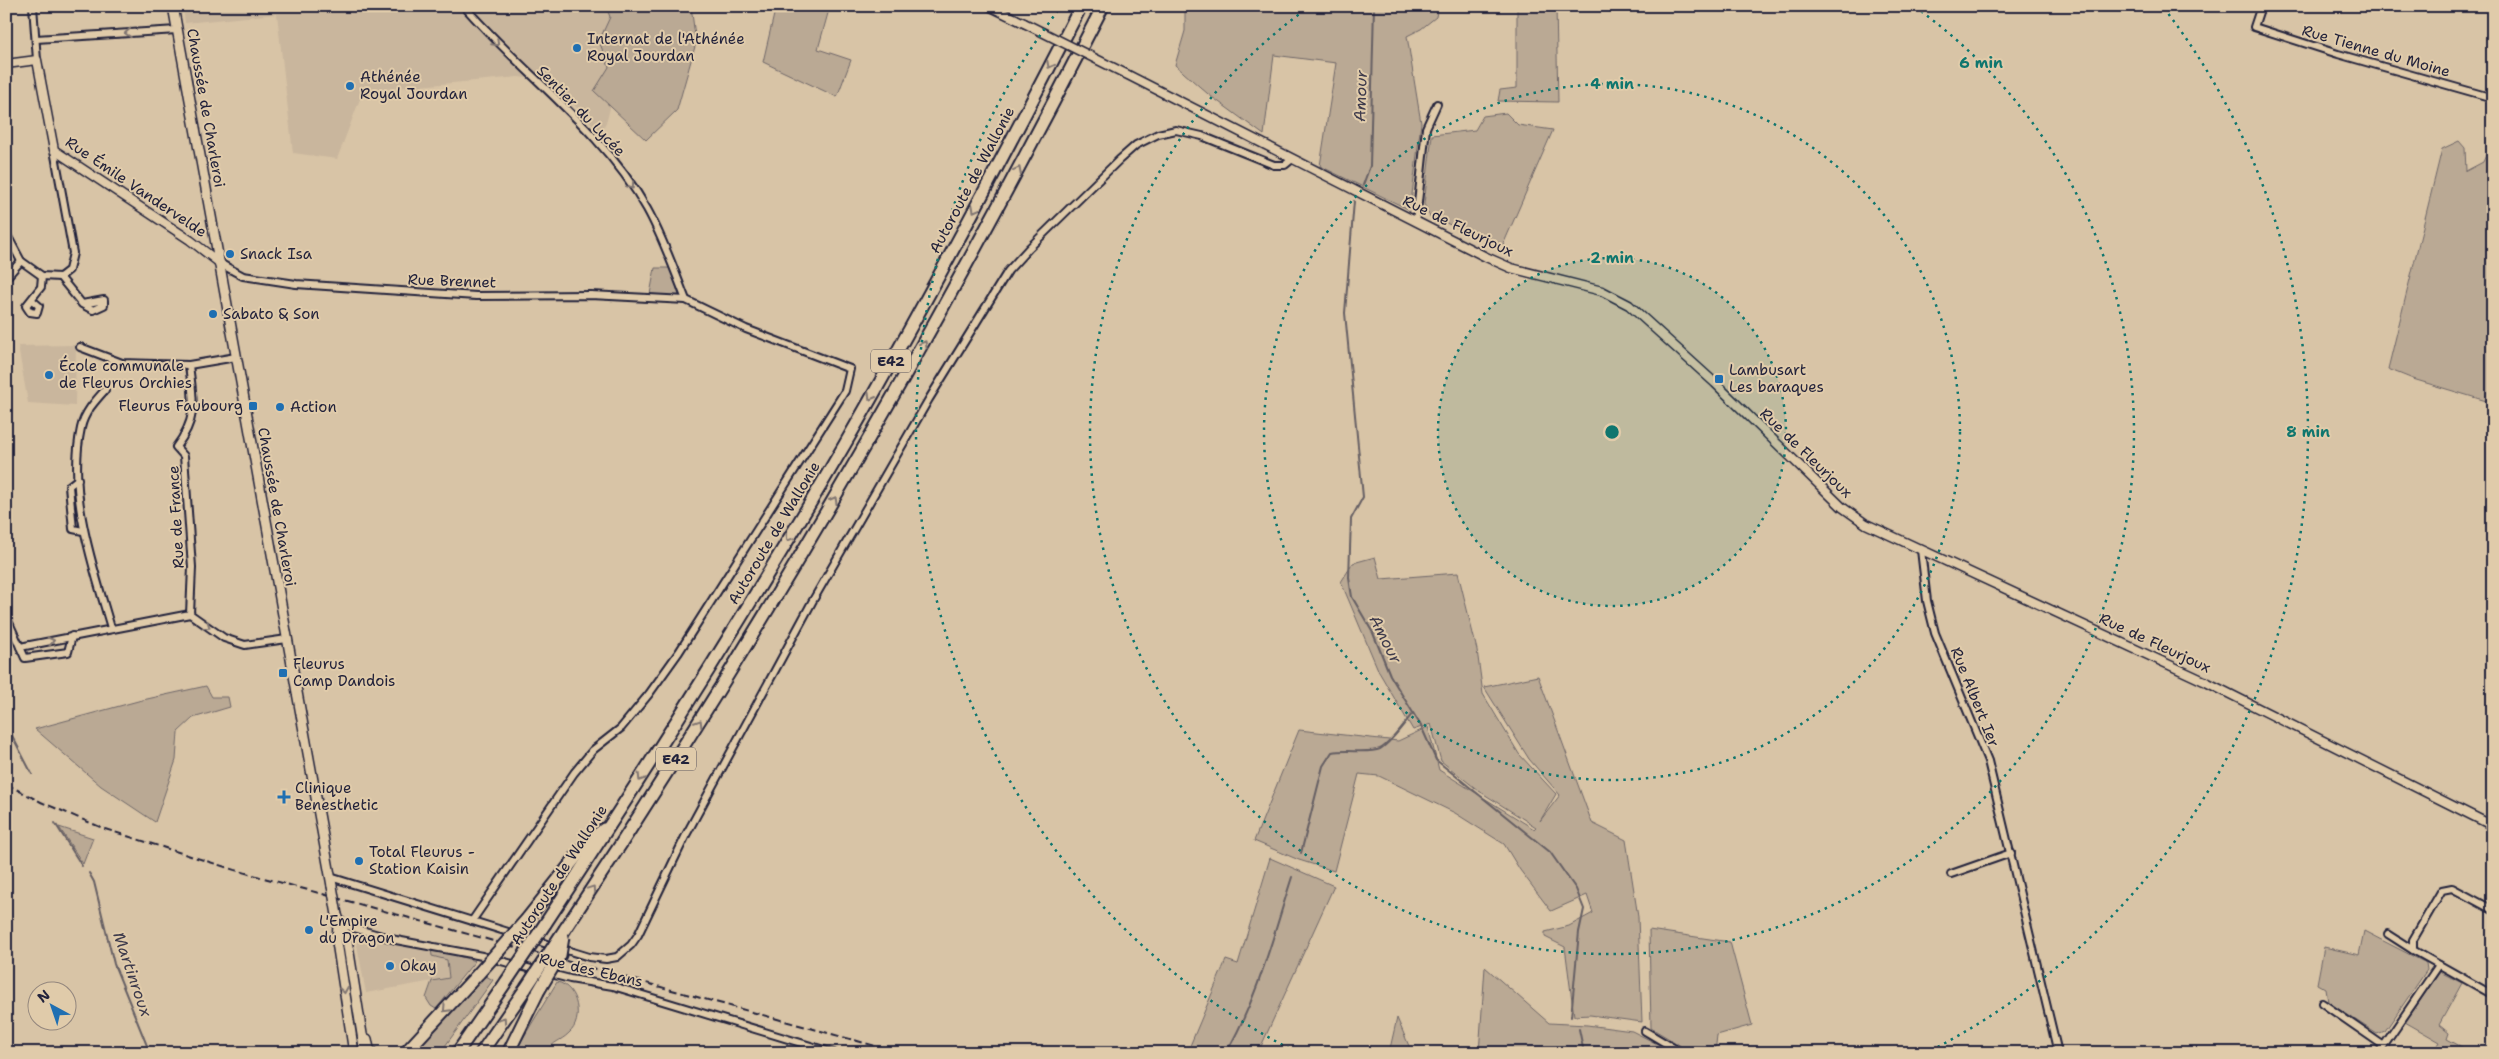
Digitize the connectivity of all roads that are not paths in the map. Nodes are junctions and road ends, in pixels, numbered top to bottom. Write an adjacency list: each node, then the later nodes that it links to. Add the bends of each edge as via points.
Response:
1 (34, 6): 9 (street, Rue Émile Vandervelde)
2 (173, 6): 8 (main road, Chaussée de Charleroi)
3 (464, 6): 24 (street, Sentier du Lycée, one-way to 24, via 589,133 617,167 646,208)
4 (989, 6): 15 (street, Rue de Fleurjoux, bridge)
5 (1080, 6): 37 (highway, Autoroute de Wallonie / E42, one-way to 37, via 968,223 854,426 766,577)
6 (1103, 6): 45 (highway, E42, one-way to 6, via 702,718 862,453 984,234)
7 (2261, 6): 12 (street, Rue Tienne du Moine, via 2254,27)
8 (177, 30): 9 (street, one-way to 9); 19 (main road, Chaussée de Charleroi)
9 (36, 39): 10 (street, Rue Émile Vandervelde)
10 (37, 60): 11 (street); 14 (street, Rue Émile Vandervelde)
11 (6, 64)
12 (2493, 98)
13 (1437, 104): 16 (street, via 1426,128)
14 (54, 150): 19 (street, Rue Émile Vandervelde); 21 (street, via 73,253 69,270)
15 (1291, 160): 16 (street, Rue de Fleurjoux); 44 (street, via 1285,165 1274,164 1202,136 1176,130 1158,134 1136,145 1119,160 1008,271 812,602 686,835 638,935 624,952 606,959 589,957)
16 (1416, 221): 30 (street, Rue de Fleurjoux, via 1511,268 1602,291 1628,304 1842,507 1866,524)
17 (6, 233): 18 (street)
18 (21, 261): 20 (street); 22 (street)
19 (221, 264): 24 (street, Rue Brennet, via 244,276 296,284 476,296 591,295); 27 (main road, Chaussée de Charleroi)
20 (42, 276): 21 (street); 23 (street, via 41,287)
21 (60, 277): 25 (street)
22 (6, 278)
23 (32, 300)
24 (686, 300): 44 (street, via 746,329 850,369 849,382 763,523 674,659 621,728 593,750 574,774)
25 (82, 304)
26 (80, 347): 28 (street, via 122,363)
27 (236, 357): 28 (street); 35 (main road, Chaussée de Charleroi)
28 (189, 365): 31 (street, Rue de France, via 194,410 189,426 176,447 184,456 192,567)
29 (105, 390): 33 (street, via 86,413 81,428 78,479 70,486 73,530 83,531)
30 (1921, 550): 38 (street, Rue de Fleurjoux, via 2204,681); 39 (street, Rue Albert Ier, via 1927,601 1935,633 1988,761)
31 (190, 614): 33 (street); 35 (street, one-way to 35, via 224,638 245,645)
32 (6, 616): 36 (street)
33 (110, 628): 34 (street)
34 (72, 636): 36 (street, one-way to 34); 36 (street, via 68,652 25,658)
35 (287, 639): 41 (main road, Chaussée de Charleroi)
36 (20, 647)
37 (613, 822): 59 (highway, one-way to 59, bridge, via 588,842 527,919); 60 (highway, Autoroute de Wallonie / E42, bridge)
38 (2493, 826)
39 (2011, 853): 40 (street); 65 (street, Rue Albert Ier)
40 (1951, 874)
41 (331, 882): 43 (main road, Chaussée de Charleroi, bridge); 44 (street)
42 (2493, 910): 47 (street, via 2452,888 2442,890 2413,940)
43 (337, 919): 49 (main road, via 346,940); 50 (main road, via 336,942); 63 (street, Rue des Ebans, via 396,940 613,986)
44 (472, 921)
45 (565, 930): 61 (highway, E42, one-way to 45, bridge); 62 (highway, bridge, via 560,955)
46 (2388, 934): 47 (street)
47 (2413, 950): 48 (street)
48 (2439, 965): 51 (street); 55 (street)
49 (352, 972): 50 (main road); 52 (main road)
50 (342, 973): 56 (main road, one-way to 56)
51 (2493, 996)
52 (356, 1001): 57 (main road); 58 (main road, via 369,1049)
53 (2322, 1003): 55 (street)
54 (1645, 1031): 64 (street)
55 (2384, 1046): 66 (street)
56 (354, 1053)
57 (365, 1053)
58 (373, 1053)
59 (405, 1053)
60 (457, 1053)
61 (481, 1053)
62 (508, 1053)
63 (834, 1053)
64 (1682, 1053)
65 (2058, 1053)
66 (2379, 1053)

